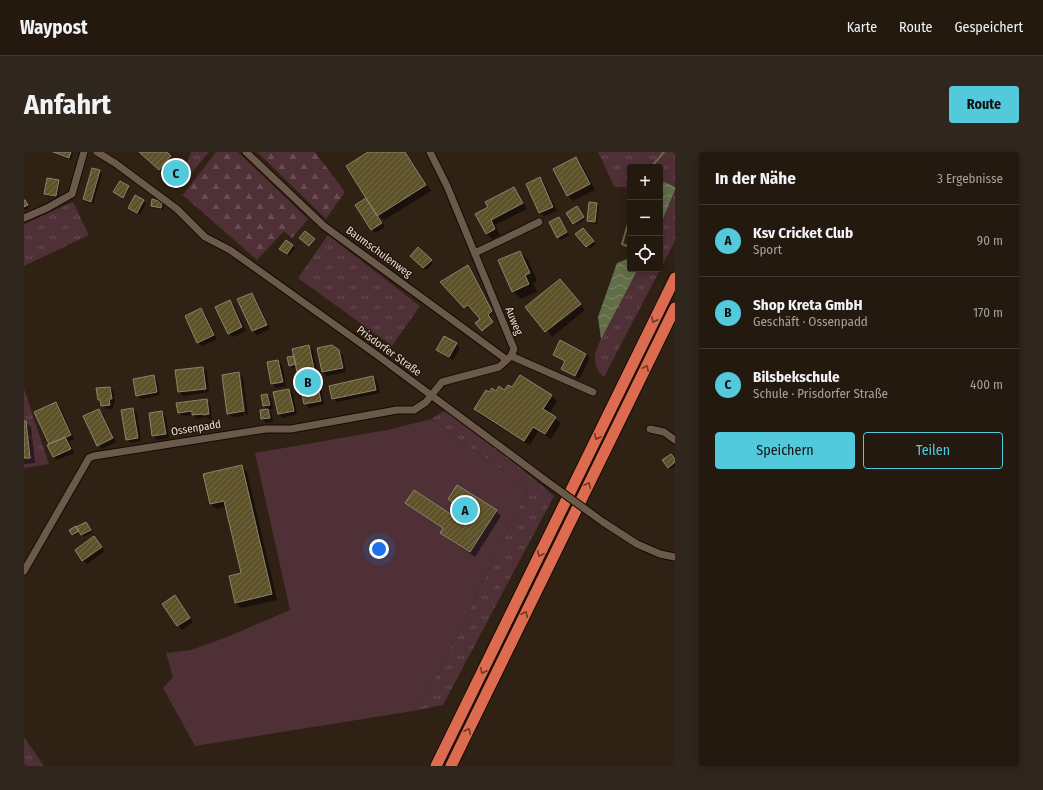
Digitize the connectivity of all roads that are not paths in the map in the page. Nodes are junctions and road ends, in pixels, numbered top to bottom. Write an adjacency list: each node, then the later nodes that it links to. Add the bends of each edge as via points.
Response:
1 (84, 152): 5 (street, via 72,194)
2 (97, 152): 12 (street, Prisdorfer Straße, via 177,209 205,237 230,250)
3 (246, 152): 10 (street, Baumschulenweg, via 324,226)
4 (430, 152): 7 (street, Auweg)
5 (24, 218)
6 (539, 222): 7 (street)
7 (475, 253): 10 (street, Auweg, via 514,349)
8 (675, 278): 17 (highway, one-way to 17)
9 (675, 308): 18 (highway, one-way to 9)
10 (509, 358): 11 (street, Baumschulenweg); 12 (street, via 499,367 442,382)
11 (592, 392)
12 (430, 395): 15 (street, Prisdorfer Straße, bridge, via 603,522 637,544 660,554); 16 (street, Ossenpadd, via 426,402 414,410 397,410 291,429 266,429 101,454 89,458)
13 (650, 429): 14 (street, via 664,432)
14 (675, 440)
15 (675, 557)
16 (24, 570)
17 (436, 766)
18 (451, 766)

